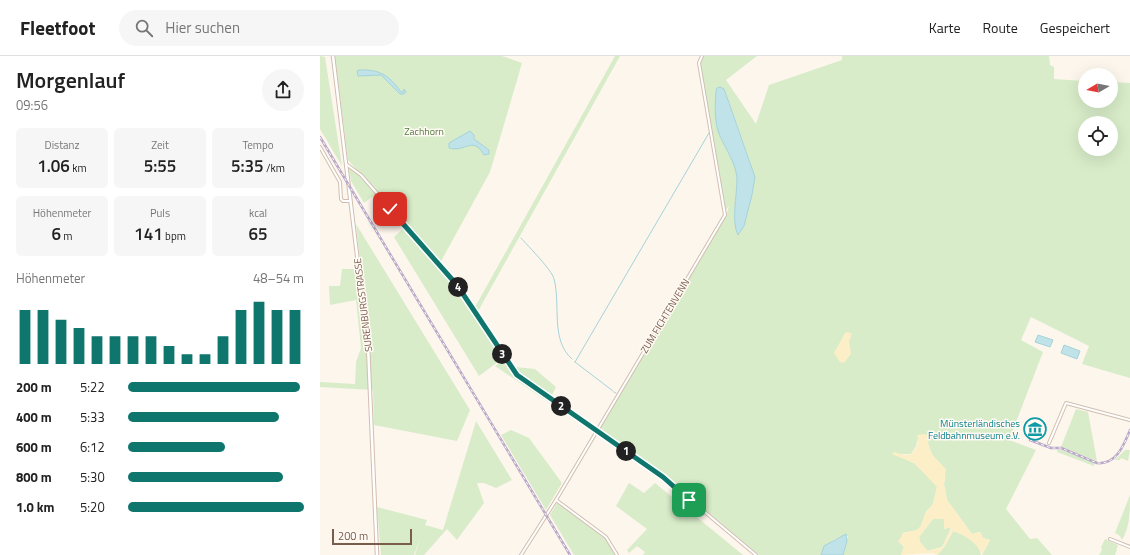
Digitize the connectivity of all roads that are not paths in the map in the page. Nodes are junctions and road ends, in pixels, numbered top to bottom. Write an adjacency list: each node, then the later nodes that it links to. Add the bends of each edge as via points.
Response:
1 (332, 56): 4 (street, SURENBURGSTRASSE)
2 (702, 56): 7 (street, ZUM FICHTENVENN, via 699,63 725,215)
3 (320, 147): 5 (street, via 340,182 341,199)
4 (346, 164): 5 (street, SURENBURGSTRASSE); 7 (street, via 361,175 457,285 517,375)
5 (350, 201): 12 (street, SURENBURGSTRASSE, via 368,346)
6 (1130, 420): 8 (street, via 1066,403)
7 (596, 430): 9 (street, ZUM FICHTENVENN); 15 (street, via 663,477)
8 (1049, 443)
9 (556, 500): 13 (street, ZUM FICHTENVENN); 14 (street, via 606,537)
10 (1110, 539): 11 (street)
11 (1130, 547)
12 (377, 555)
13 (521, 555)
14 (617, 555)
15 (756, 555)

